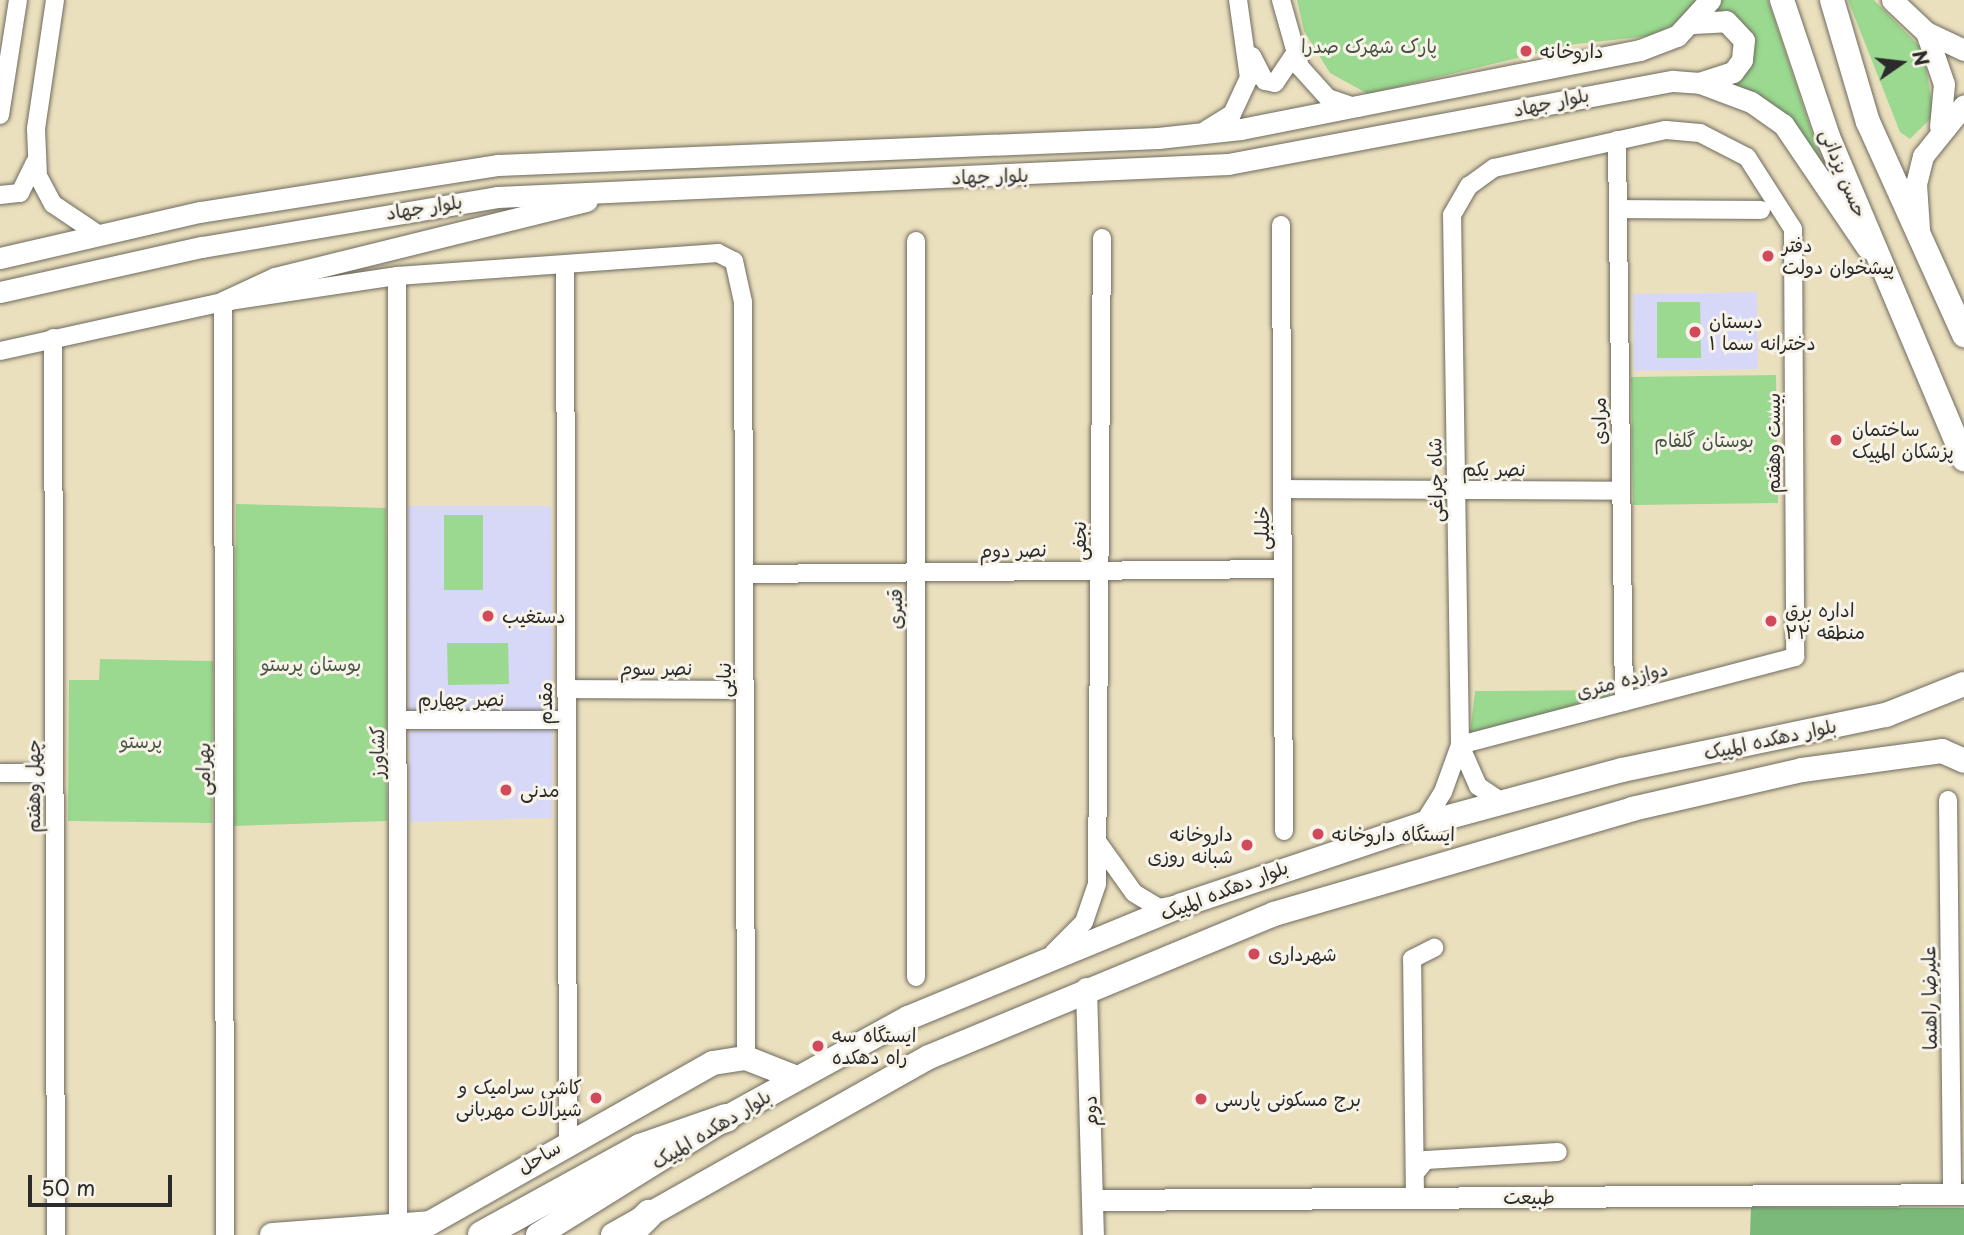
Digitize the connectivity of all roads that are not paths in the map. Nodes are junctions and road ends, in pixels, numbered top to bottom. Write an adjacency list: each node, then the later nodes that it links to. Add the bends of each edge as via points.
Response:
1 (18, 0): 18 (street)
2 (55, 0): 22 (street)
3 (1238, 0): 12 (street)
4 (1281, 0): 13 (street)
5 (1710, 0): 9 (street, بلوار جهاد)
6 (1782, 0): 35 (main road, حسن یزدانی, via 1828,137)
7 (1832, 0): 29 (main road, via 1868,122)
8 (1892, 0): 10 (street)
9 (1693, 23): 14 (street, via 1726,21 1744,40 1742,60 1732,72); 17 (street, بلوار جهاد, via 1670,41 1640,50)
10 (1926, 32): 11 (street); 19 (street, via 1944,84)
11 (1964, 50): 15 (street, via 1955,56 1950,72)
12 (1251, 55): 13 (street, via 1265,81 1275,83); 20 (street, via 1246,90 1232,114)
13 (1294, 55): 17 (street, via 1320,92)
14 (1700, 83): 23 (street, بلوار جهاد, via 1648,83 1228,164); 35 (street, بلوار جهاد, via 1751,102 1783,124)
15 (1964, 95)
16 (1964, 105): 19 (street)
17 (1357, 108): 20 (street, بلوار جهاد)
18 (0, 115)
19 (1940, 127): 29 (street, via 1916,184)
20 (1198, 133): 28 (street, بلوار جهاد, via 498,165)
21 (1617, 140): 25 (street, مرادی); 43 (street, شاه چراغی, via 1494,168 1469,186 1452,215); 49 (street, بیست وهفتم, via 1667,130 1726,144 1747,157 1773,190 1793,229)
22 (36, 159): 24 (street, via 20,193); 28 (street, via 53,204)
23 (637, 189): 36 (street, بلوار جهاد, via 424,206); 37 (street, via 275,278)
24 (0, 195)
25 (1618, 209): 26 (street); 44 (street, مرادی)
26 (1761, 210)
27 (1281, 225): 42 (street, خلیلی)
28 (96, 233): 32 (street, بلوار جهاد)
29 (1919, 234): 38 (main road)
30 (1102, 238): 46 (street, نجفی)
31 (916, 241): 47 (street, قنبری)
32 (0, 258)
33 (565, 265): 34 (street); 48 (street, نیایی, via 718,253 734,261 743,302); 51 (street, مقدم)
34 (397, 276): 37 (street); 54 (street, کشاورز)
35 (1888, 280): 41 (main road, حسن یزدانی)
36 (0, 292)
37 (223, 302): 39 (street); 82 (street, بهرامی)
38 (1964, 335)
39 (53, 338): 40 (street); 58 (street, چهل وهفتم)
40 (0, 351)
41 (1964, 459)
42 (1283, 489): 43 (street, نصر یکم); 45 (street, خلیلی)
43 (1456, 490): 44 (street, نصر یکم); 56 (street, شاه چراغی)
44 (1621, 491): 53 (street, مرادی)
45 (1283, 569): 46 (street, نصر دوم); 63 (street, خلیلی)
46 (1100, 570): 47 (street, نصر دوم); 64 (street, نجفی)
47 (916, 572): 48 (street, نصر دوم); 68 (street, قنبری)
48 (744, 574): 52 (street, نیایی)
49 (1795, 657): 53 (street, دوازده متری)
50 (1964, 684): 61 (main road, بلوار دهکده المپیک, via 1886,715)
51 (566, 688): 52 (street, نصر سوم); 55 (street, مقدم)
52 (745, 690): 70 (street, نیایی)
53 (1624, 702): 56 (street, دوازده متری)
54 (397, 720): 55 (street, نصر چهارم); 80 (street, کشاورز)
55 (566, 720): 73 (street, مقدم)
56 (1460, 744): 61 (street, via 1472,777); 62 (street)
57 (1964, 761): 69 (main road, بلوار دهکده المپیک, via 1942,751 1814,769 1632,809 1274,914)
58 (54, 773): 59 (street); 81 (street, چهل وهفتم)
59 (0, 774)
60 (1948, 800): 76 (street, علیرضا راهنما)
61 (1502, 802): 62 (main road, بلوار دهکده المپیک)
62 (1423, 824): 65 (main road, بلوار دهکده المپیک)
63 (1284, 831)
64 (1099, 844): 65 (street, via 1134,893 1159,908); 67 (street, نجفی, via 1097,884 1084,922)
65 (1181, 905): 67 (main road, بلوار دهکده المپیک)
66 (1434, 948): 75 (street, via 1412,959)
67 (1039, 962): 71 (main road, بلوار دهکده المپیک, via 908,1018)
68 (916, 977)
69 (1086, 988): 78 (street, دوم); 79 (main road, بلوار دهکده المپیک, via 929,1057)
70 (747, 1058): 71 (main road); 73 (main road, ساحل, via 690,1070)
71 (797, 1078): 72 (main road, بلوار دهکده المپیک)
72 (726, 1118): 84 (highway, via 640,1148); 85 (main road, بلوار دهکده المپیک)
73 (568, 1140): 80 (main road, ساحل, via 430,1223)
74 (1558, 1152): 75 (street, via 1426,1160)
75 (1415, 1173): 77 (street)
76 (1958, 1194): 77 (street, طبیعت)
77 (1415, 1198): 78 (street, طبیعت)
78 (1093, 1200): 88 (street, دوم)
79 (649, 1214): 86 (main road, بلوار دهکده المپیک); 87 (highway)
80 (398, 1228): 83 (main road, ساحل)
81 (56, 1235)
82 (225, 1235)
83 (272, 1235)
84 (482, 1235)
85 (538, 1235)
86 (613, 1235)
87 (628, 1235)
88 (1093, 1235)

